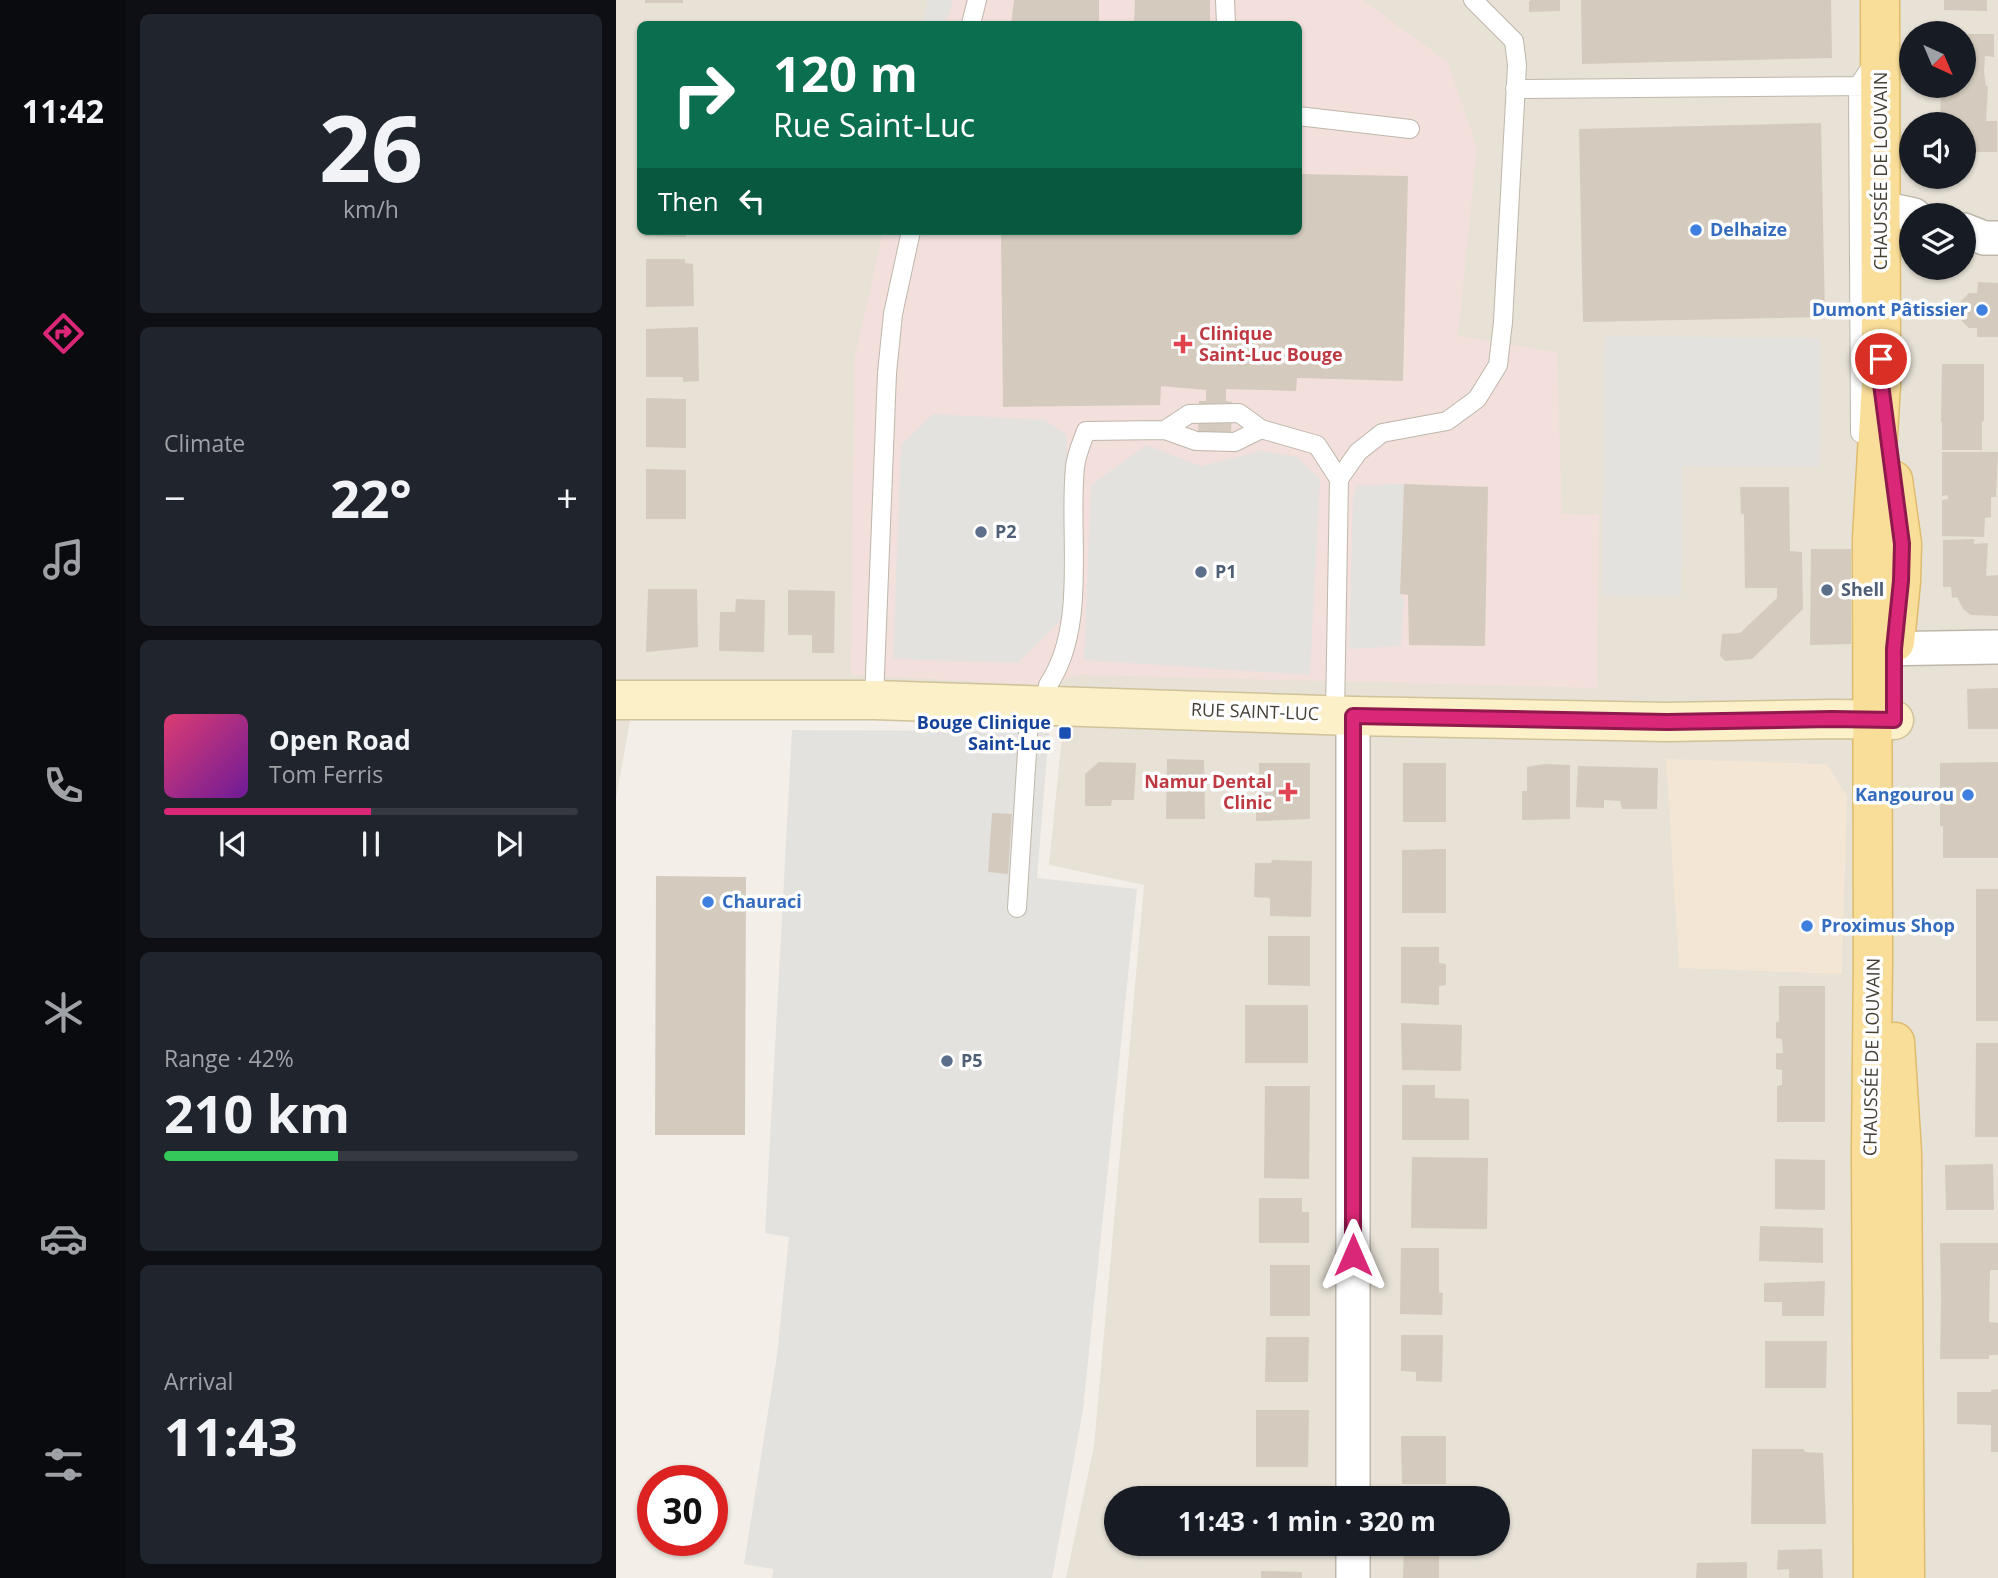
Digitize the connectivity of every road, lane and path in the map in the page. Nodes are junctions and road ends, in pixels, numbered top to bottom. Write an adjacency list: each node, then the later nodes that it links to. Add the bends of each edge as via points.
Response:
1 (977, 0): 5 (lane)
2 (1224, 0): 6 (lane)
3 (1473, 0): 8 (lane, via 1514,41)
4 (1880, 0): 7 (main road, CHAUSSÉE DE LOUVAIN)
5 (972, 21)
6 (1226, 21)
7 (1873, 75): 8 (lane); 11 (main road, CHAUSSÉE DE LOUVAIN); 24 (lane, via 1860,396)
8 (1515, 89): 17 (lane, via 1498,365 1477,399 1447,421 1382,433 1357,452)
9 (1302, 116): 10 (lane)
10 (1410, 129)
11 (1897, 212): 19 (main road, CHAUSSÉE DE LOUVAIN, via 1872,538)
12 (910, 235): 21 (lane, via 893,314 887,373)
13 (1976, 235): 14 (street)
14 (1998, 238)
15 (1261, 429): 16 (lane, via 1235,442 1196,441); 16 (lane, via 1239,413 1189,414); 17 (lane, via 1317,446)
16 (1165, 430): 22 (lane, via 1086,431 1075,465 1072,611 1058,671)
17 (1339, 479): 23 (lane)
18 (1998, 647): 19 (street)
19 (1884, 649): 24 (main road, CHAUSSÉE DE LOUVAIN)
20 (616, 700): 21 (street, RUE SAINT-LUC)
21 (874, 700): 22 (street, RUE SAINT-LUC)
22 (1040, 705): 23 (street, RUE SAINT-LUC); 25 (lane)
23 (1344, 716): 24 (street, RUE SAINT-LUC, via 1667,722); 29 (street)
24 (1875, 720): 26 (main road, CHAUSSÉE DE LOUVAIN, via 1902,1153); 27 (main road, CHAUSSÉE DE LOUVAIN)
25 (1017, 908)
26 (1903, 1251): 28 (lane, CHAUSSÉE DE LOUVAIN); 34 (main road, CHAUSSÉE DE LOUVAIN)
27 (1872, 1310): 28 (lane, CHAUSSÉE DE LOUVAIN); 32 (main road, CHAUSSÉE DE LOUVAIN)
28 (1888, 1379): 33 (lane, CHAUSSÉE DE LOUVAIN)
29 (1353, 1486)
30 (1353, 1556): 31 (street)
31 (1353, 1578)
32 (1873, 1578)
33 (1889, 1578)
34 (1905, 1578)

